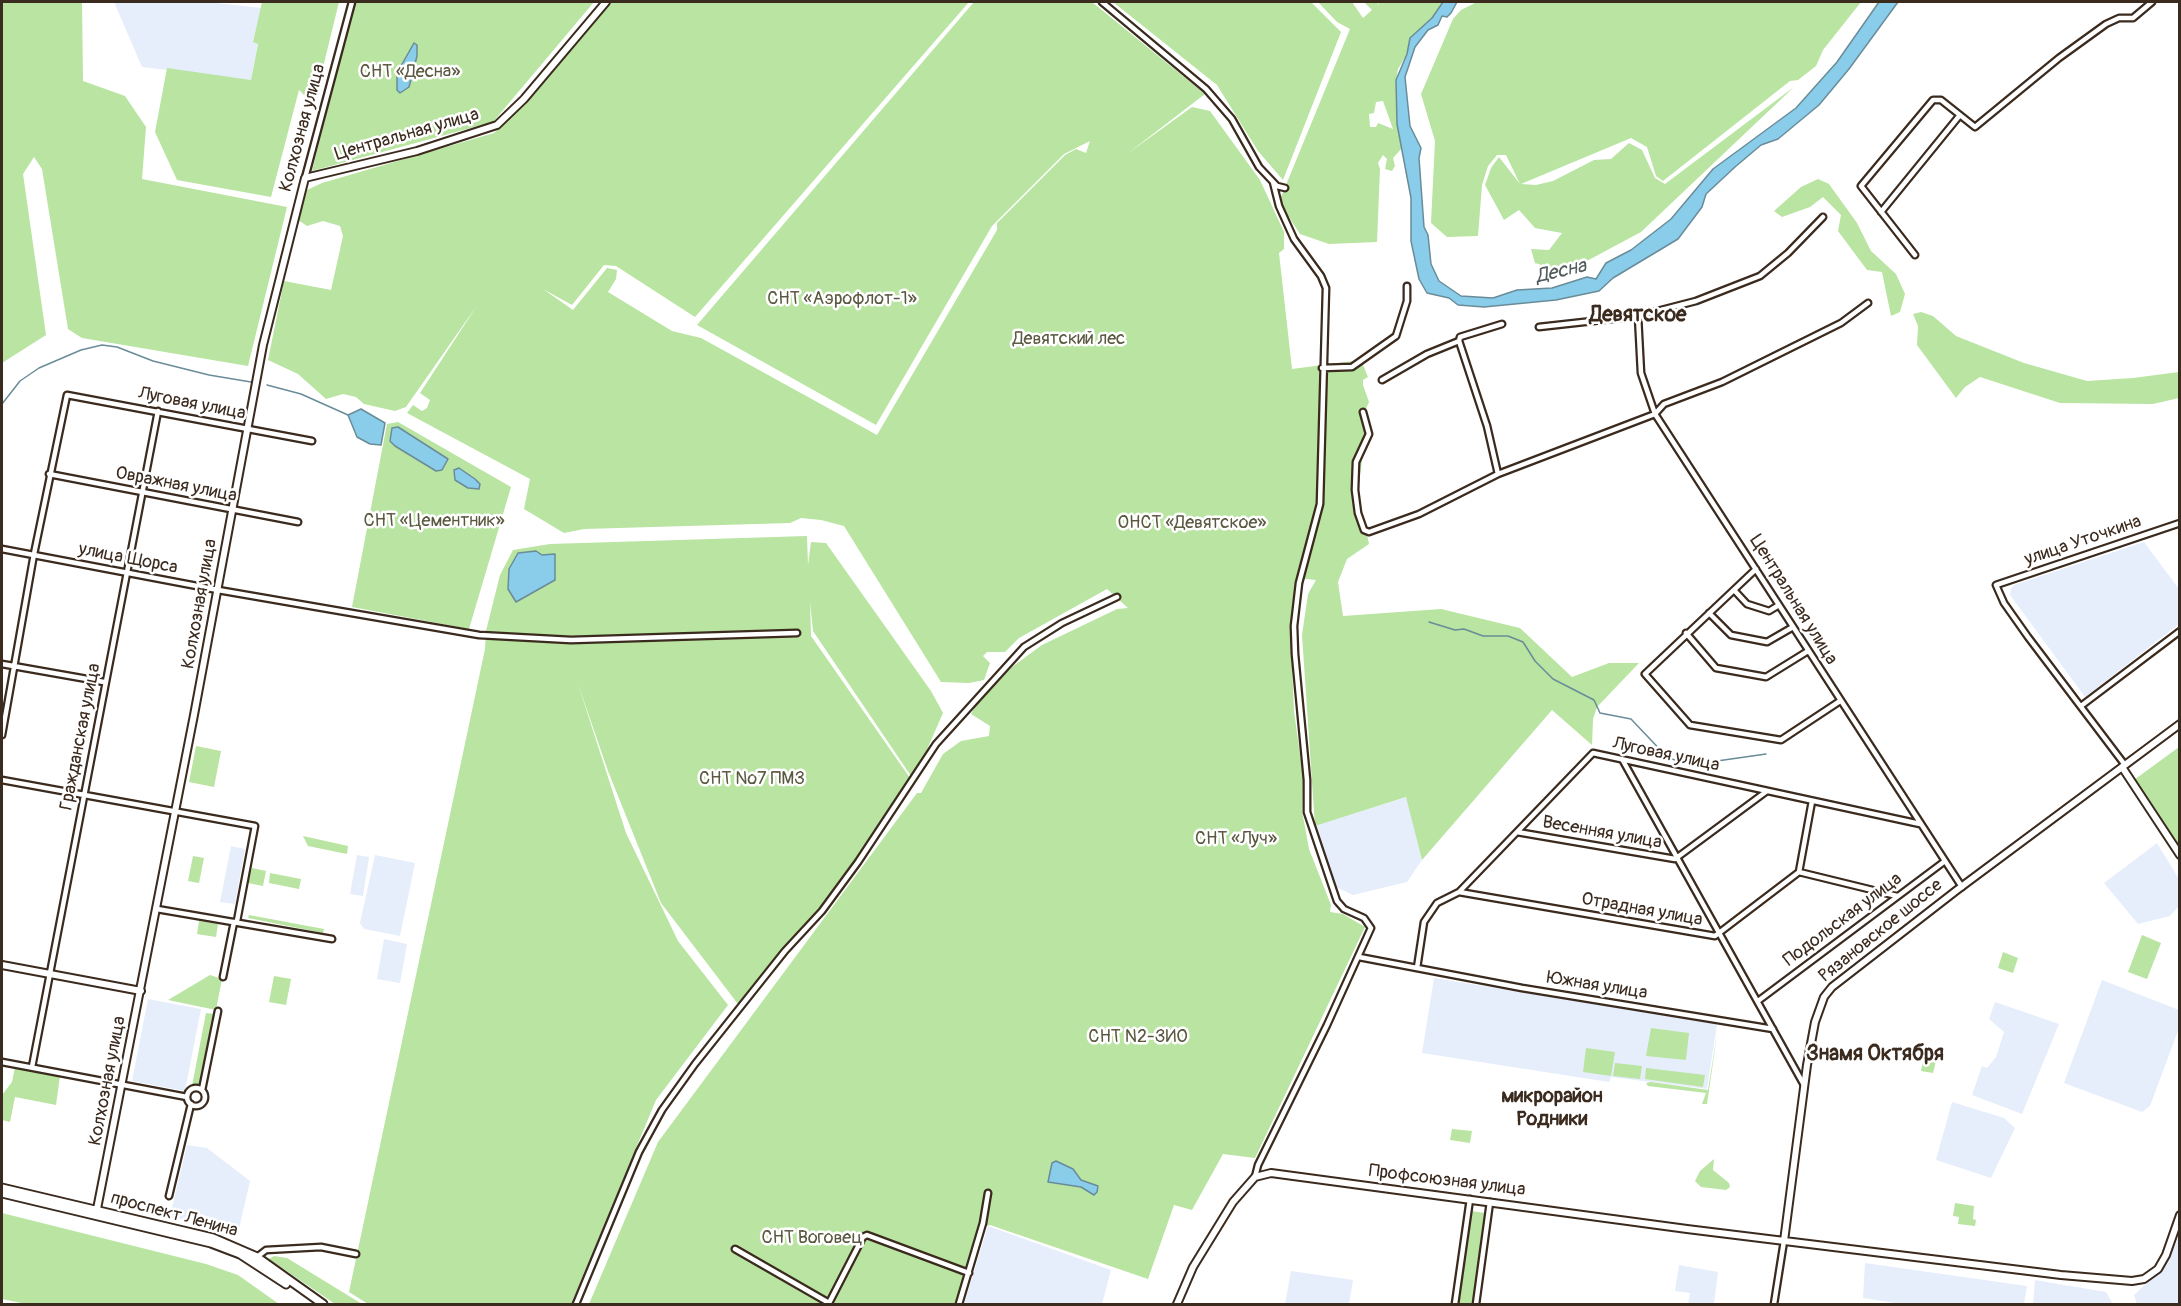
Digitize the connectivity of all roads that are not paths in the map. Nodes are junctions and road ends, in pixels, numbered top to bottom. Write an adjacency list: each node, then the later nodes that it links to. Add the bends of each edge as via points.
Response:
1 (352, 2): 6 (street, Колхозная улица)
2 (606, 2): 6 (street, Центральная улица, via 497,125 417,151)
3 (1102, 2): 7 (street, via 1206,89 1232,119 1259,167)
4 (2152, 2): 5 (street, via 2133,18 2119,18 2106,24 1979,125 1975,127)
5 (1960, 115): 9 (street); 9 (street, via 1941,100 1933,100 1861,186)
6 (305, 178): 23 (street, Колхозная улица, via 263,345)
7 (1273, 182): 8 (street); 18 (street, via 1294,239 1326,288)
8 (1285, 188)
9 (1881, 212): 11 (street)
10 (1823, 217): 14 (street, via 1760,276 1696,301)
11 (1915, 255)
12 (1407, 286): 18 (street, via 1407,301 1396,336 1352,367)
13 (1868, 303): 22 (street, via 1840,323 1722,381 1664,404)
14 (1638, 316): 16 (street); 22 (street, Центральная улица, via 1641,373)
15 (1502, 324): 17 (street, via 1460,337)
16 (1539, 327)
17 (1459, 341): 19 (street); 26 (street)
18 (1322, 368): 72 (street, via 1320,504 1299,583 1294,654 1310,826 1337,901 1344,909 1364,918 1371,928)
19 (1382, 380)
20 (158, 411): 23 (street, Луговая улица); 25 (street, Луговая улица, via 67,394); 27 (street, Гражданская улица)
21 (1363, 412): 26 (street, via 1369,434 1356,462 1355,490 1364,530 1369,532 1419,514)
22 (1655, 414): 26 (street); 33 (street, Центральная улица)
23 (248, 429): 24 (street, Луговая улица); 28 (street, Колхозная улица)
24 (312, 441)
25 (49, 474): 27 (street, Овражная улица); 32 (street)
26 (1498, 474)
27 (143, 492): 28 (street, Овражная улица); 34 (street, Гражданская улица)
28 (232, 510): 29 (street, Овражная улица); 35 (street, Колхозная улица)
29 (298, 522)
30 (2180, 523): 49 (street, улица Уточкина, via 1996,585 2004,603)
31 (2, 549): 32 (street, улица Щорса)
32 (34, 554): 34 (street, улица Щорса); 46 (street)
33 (1756, 569): 36 (street); 38 (street, Центральная улица)
34 (128, 572): 35 (street, улица Щорса); 47 (street, Гражданская улица)
35 (218, 590): 42 (street, улица Щорса, via 474,634 542,640); 58 (street, Колхозная улица)
36 (1734, 590): 38 (street, via 1747,604 1769,611); 39 (street)
37 (1117, 597): 105 (street, via 1062,623 1024,647 936,744 822,911 785,951 662,1110 639,1152)
38 (1779, 605): 40 (street, Центральная улица)
39 (1709, 613): 40 (street, via 1731,635 1767,642); 43 (street)
40 (1793, 627): 44 (street, Центральная улица)
41 (2180, 631): 49 (street)
42 (797, 633)
43 (1686, 633): 44 (street, via 1716,668 1766,677); 48 (street, via 1646,674 1690,725 1781,740)
44 (1808, 651): 48 (street, Центральная улица)
45 (2, 664): 46 (street)
46 (14, 666): 47 (street); 51 (street)
47 (104, 682): 56 (street, Гражданская улица)
48 (1840, 701): 59 (street, Центральная улица)
49 (2082, 706): 53 (street)
50 (2180, 724): 53 (street, Рязановское шоссе)
51 (2, 735)
52 (1622, 759): 55 (street, Луговая улица); 60 (street, Луговая улица, via 1593,753); 62 (street)
53 (2124, 766): 61 (street); 65 (street, Рязановское шоссе)
54 (2, 780): 56 (street)
55 (1767, 791): 57 (street, Луговая улица); 62 (street, Весенняя улица)
56 (84, 795): 58 (street); 75 (street, Гражданская улица)
57 (1812, 801): 59 (street, Луговая улица); 64 (street)
58 (176, 812): 68 (street, Колхозная улица); 69 (street, via 255,826)
59 (1920, 824): 63 (street, Центральная улица)
60 (1517, 832): 62 (street, Весенняя улица); 66 (street, Луговая улица)
61 (2180, 855)
62 (1675, 859): 70 (street)
63 (1945, 861): 65 (street, Центральная улица); 67 (street, Подольская улица)
64 (1799, 872): 67 (street); 70 (street, Отрадная улица)
65 (1962, 886): 84 (street, Рязановское шоссе, via 1824,997 1815,1022)
66 (1460, 891): 70 (street, Отрадная улица, via 1708,936); 74 (street, Луговая улица, via 1437,903 1424,922)
67 (1897, 896): 78 (street, Подольская улица)
68 (157, 909): 69 (street); 77 (street, Колхозная улица)
69 (235, 922): 71 (street); 76 (street)
70 (1719, 933): 78 (street)
71 (332, 939)
72 (1359, 957): 74 (street, Южная улица); 88 (street)
73 (2, 965): 75 (street)
74 (1417, 968): 80 (street, Южная улица)
75 (50, 973): 77 (street); 82 (street, Гражданская улица)
76 (223, 977)
77 (141, 991): 83 (street, Колхозная улица)
78 (1758, 1001): 80 (street)
79 (218, 1011): 85 (street)
80 (1773, 1029): 84 (street)
81 (2, 1062): 82 (street)
82 (32, 1067): 83 (street)
83 (123, 1085): 86 (street); 95 (street, Колхозная улица)
84 (1804, 1085): 97 (street, Рязановское шоссе)
85 (202, 1090): 86 (street, via 192,1089); 87 (street, via 202,1104)
86 (187, 1096): 87 (street)
87 (191, 1104): 92 (street)
88 (1255, 1177): 93 (street, Профсоюзная улица, via 1271,1173); 107 (street, via 1233,1202 1193,1267)
89 (2, 1188): 95 (main road, проспект Ленина)
90 (2, 1193): 95 (main road, проспект Ленина)
91 (988, 1193): 101 (street)
92 (170, 1196)
93 (1470, 1199): 94 (street, Профсоюзная улица); 108 (street)
94 (1490, 1202): 97 (street, Профсоюзная улица); 109 (street)
95 (96, 1213): 100 (main road, проспект Ленина, via 213,1238); 103 (main road, проспект Ленина, via 240,1254)
96 (2180, 1215): 97 (street, Профсоюзная улица, via 2157,1269 2144,1279 2132,1281)
97 (1784, 1240): 110 (street, Рязановское шоссе)
98 (735, 1249): 102 (street)
99 (356, 1254): 100 (street, via 321,1247 266,1250)
100 (257, 1257): 104 (main road, проспект Ленина)
101 (969, 1273): 102 (street, via 867,1235); 106 (street)
102 (830, 1304)
103 (315, 1305)
104 (323, 1305)
105 (576, 1305)
106 (959, 1305)
107 (1177, 1305)
108 (1455, 1305)
109 (1476, 1305)
110 (1774, 1305)

